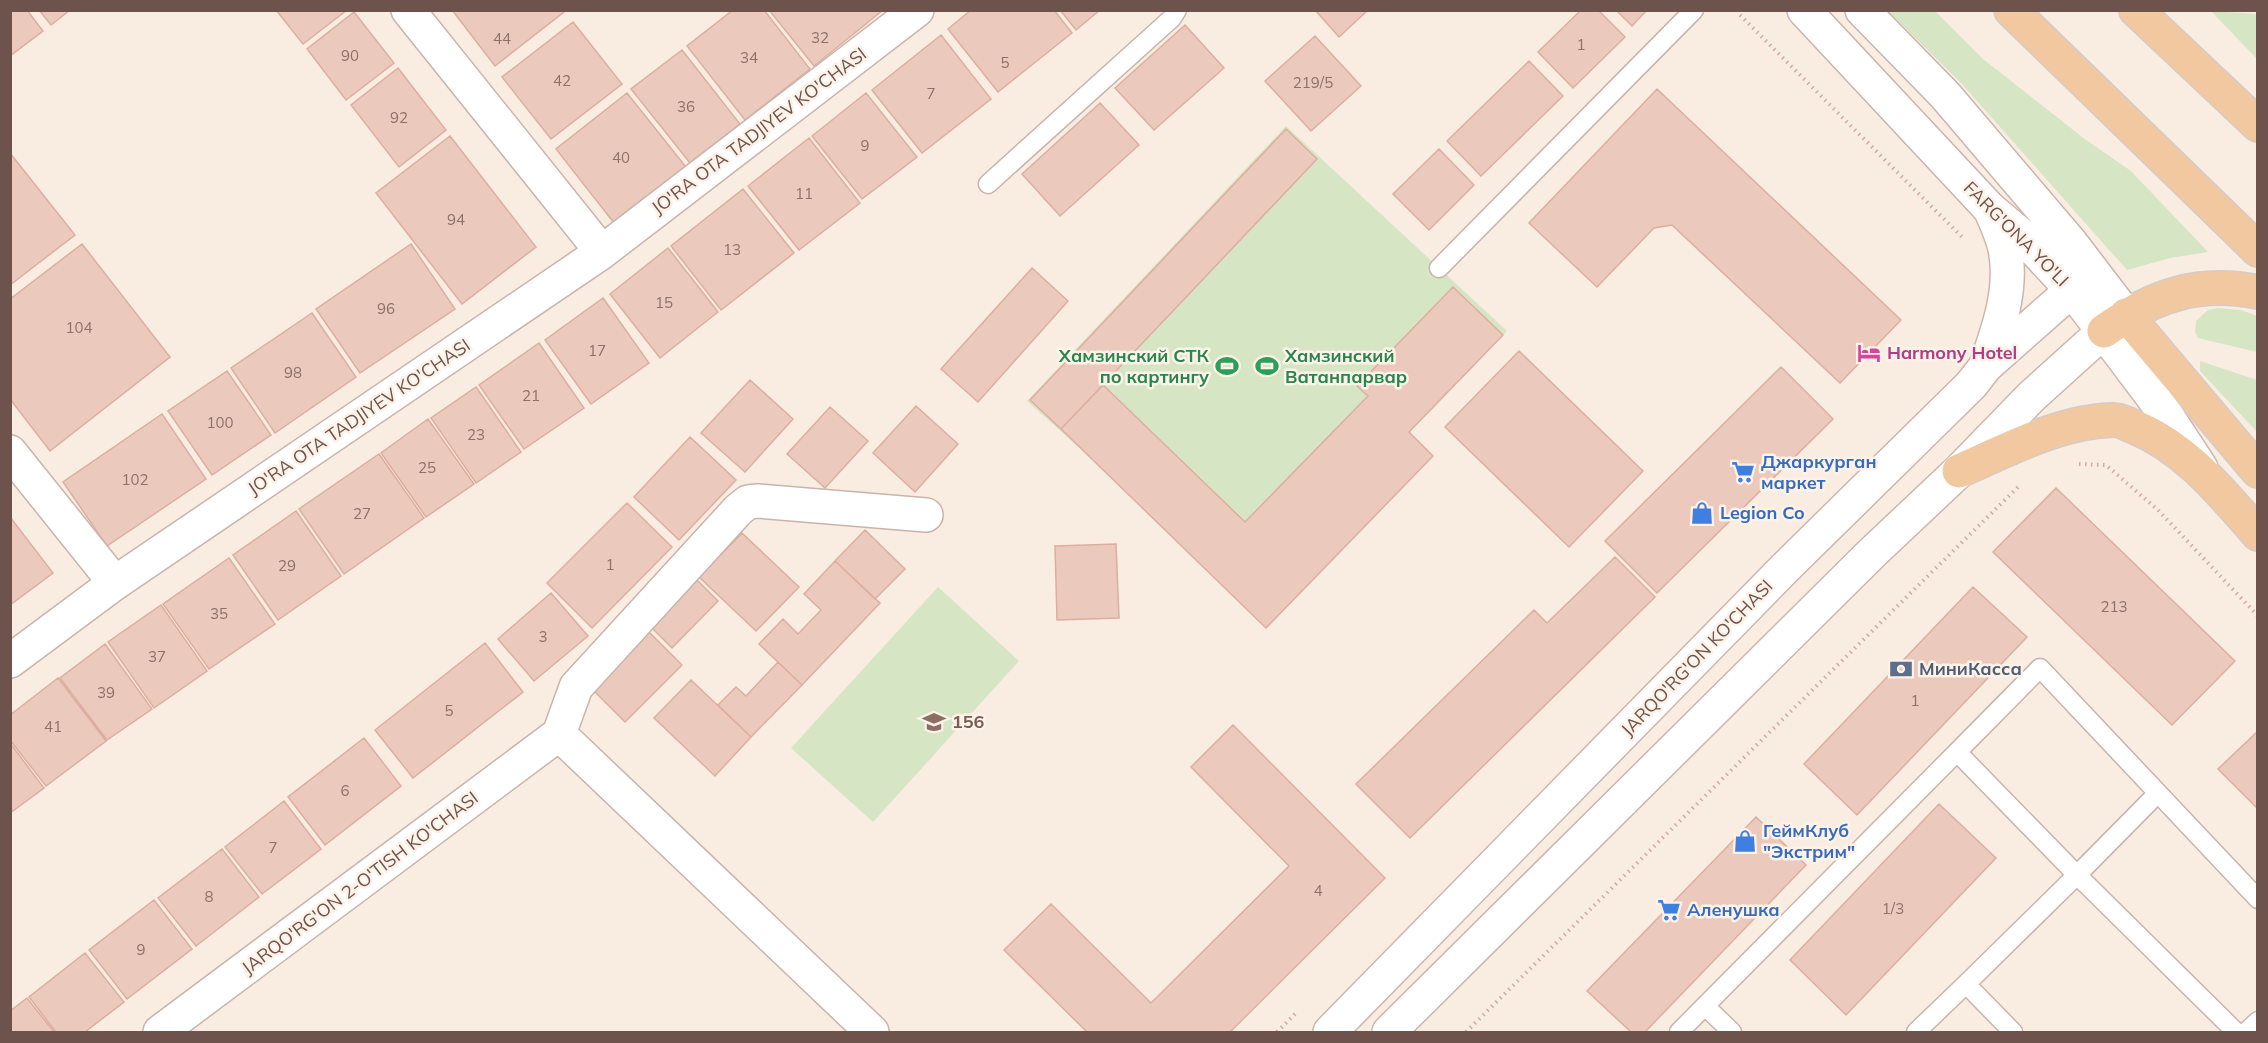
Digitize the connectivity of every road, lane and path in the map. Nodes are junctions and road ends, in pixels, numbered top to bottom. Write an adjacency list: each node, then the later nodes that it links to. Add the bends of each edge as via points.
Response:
1 (408, 10): 15 (street)
2 (1177, 10): 11 (lane)
3 (1694, 10): 16 (lane)
4 (1804, 10): 12 (street, FARG'ONA YO'LI)
5 (1862, 10): 19 (street, FARG'ONA YO'LI, via 1945,95 2071,243)
6 (2011, 10): 14 (main road)
7 (2136, 10): 10 (main road)
8 (912, 12): 15 (street, JO'RA OTA TADJIYEV KO'CHASI)
9 (1740, 15): 13 (path)
10 (2258, 125)
11 (988, 184)
12 (1990, 209): 17 (street, FARG'ONA YO'LI, via 2021,235); 20 (street, via 2005,251 2007,272 2000,327)
13 (1969, 245)
14 (2258, 250)
15 (602, 252): 29 (street, JO'RA OTA TADJIYEV KO'CHASI)
16 (1439, 268)
17 (2072, 290): 19 (street); 20 (street, JARQO'RG'ON KO'CHASI)
18 (2258, 292): 19 (main road, via 2184,292 2152,301)
19 (2115, 323): 23 (street, via 2031,397); 24 (main road); 25 (street, FARG'ONA YO'LI, via 2167,416)
20 (1986, 366): 44 (street, JARQO'RG'ON KO'CHASI)
21 (10, 452): 29 (street)
22 (2074, 464): 30 (path, via 2106,465 2158,510)
23 (1959, 471): 25 (main road, via 2059,430 2116,419 2156,436); 45 (street)
24 (2258, 471)
25 (2206, 475): 28 (main road)
26 (2020, 484): 46 (path)
27 (926, 515): 32 (street, via 748,502 576,687)
28 (2258, 534)
29 (115, 583): 31 (street, JO'RA OTA TADJIYEV KO'CHASI)
30 (2258, 616)
31 (10, 661)
32 (560, 734): 41 (street, JARQO'RG'ON 2-O'TISH KO'CHASI); 42 (street)
33 (1958, 752): 34 (lane, via 2040,668); 35 (lane); 38 (lane)
34 (2158, 793): 35 (lane); 36 (lane)
35 (2077, 875): 37 (lane); 51 (lane)
36 (2258, 899)
37 (1966, 984): 49 (lane); 50 (lane)
38 (1706, 1006): 47 (lane); 48 (lane)
39 (1302, 1007): 43 (path)
40 (2258, 1022): 52 (lane)
41 (160, 1032)
42 (872, 1032)
43 (1277, 1032)
44 (1330, 1032)
45 (1389, 1032)
46 (1466, 1032)
47 (1679, 1032)
48 (1731, 1032)
49 (1916, 1032)
50 (2013, 1032)
51 (2236, 1032)
52 (2246, 1032)

